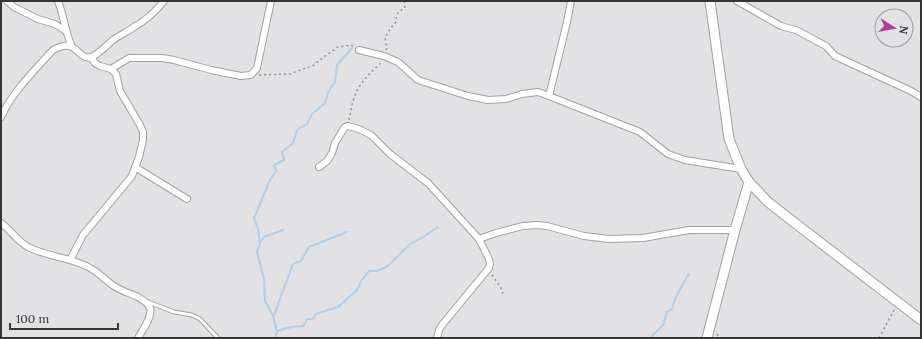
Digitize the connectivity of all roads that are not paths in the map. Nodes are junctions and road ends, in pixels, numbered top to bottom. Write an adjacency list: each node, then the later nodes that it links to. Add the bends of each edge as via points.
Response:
1 (7, 1): 8 (street, via 14,7)
2 (58, 1): 8 (street)
3 (164, 1): 11 (street, via 158,9)
4 (271, 1): 12 (street, via 257,68 251,75 241,76 162,58 130,58)
5 (571, 1): 13 (street)
6 (710, 1): 18 (street, via 729,139)
7 (737, 1): 14 (street, via 781,26 796,30 826,46 835,56)
8 (66, 31): 9 (street)
9 (72, 47): 11 (street); 15 (street, via 66,45 53,50 18,89)
10 (360, 50): 13 (street, via 398,62 418,80 468,96 488,100 538,92)
11 (91, 58): 12 (street, via 100,66)
12 (111, 69): 16 (street, via 116,74 120,91 143,132)
13 (549, 96): 18 (street, via 640,132 668,154 685,160)
14 (921, 97)
15 (1, 117)
16 (135, 167): 20 (street); 24 (street, via 128,181 83,235)
17 (319, 167): 23 (street, via 332,154 335,144 348,126 371,135 390,154 428,183)
18 (741, 169): 19 (street)
19 (749, 182): 22 (street); 26 (street, via 768,202)
20 (187, 199)
21 (1, 223): 24 (street, via 27,246 51,256)
22 (735, 230): 23 (street, via 689,230 643,238 609,239 537,225 523,226); 30 (street)
23 (479, 239): 29 (street, via 490,259 489,268 442,325)
24 (70, 260): 25 (street, via 91,268 115,287)
25 (141, 299): 27 (street, via 150,307 151,312); 28 (lane, via 200,319)
26 (921, 320)
27 (138, 338)
28 (218, 338)
29 (437, 338)
30 (707, 338)

